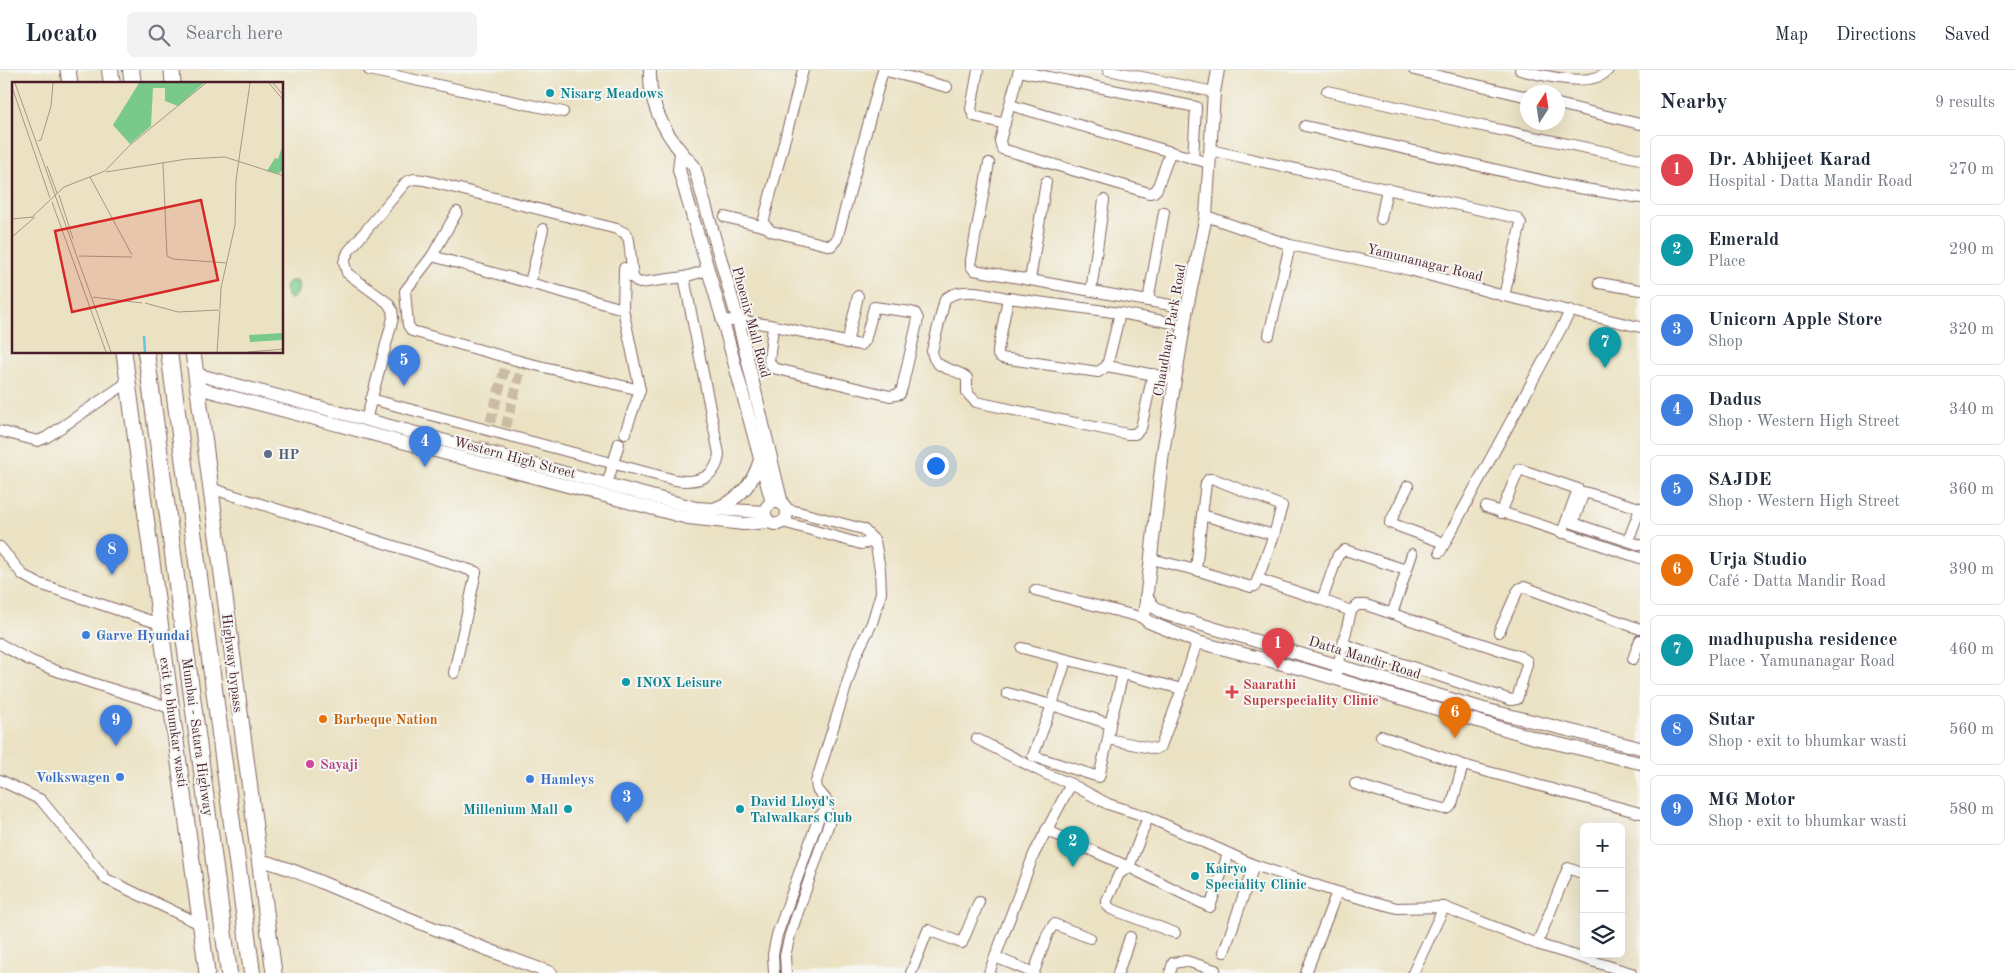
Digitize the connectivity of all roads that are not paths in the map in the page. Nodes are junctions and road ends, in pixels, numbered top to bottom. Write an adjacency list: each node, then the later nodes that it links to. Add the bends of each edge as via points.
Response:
1 (369, 70): 18 (street)
2 (650, 70): 23 (street, Phoenix Mall Road, via 649,80 657,110)
3 (803, 70): 38 (street, via 764,217)
4 (883, 70): 12 (street); 38 (street, via 835,244 826,246)
5 (978, 70): 19 (street, via 971,109 974,116)
6 (1108, 70): 14 (street)
7 (1218, 70): 14 (street, Chaudhary Park Road)
8 (1414, 70): 15 (street)
9 (1520, 70): 10 (street, via 1580,79 1595,78)
10 (1608, 70)
11 (1019, 71): 16 (street); 25 (street, via 1196,108)
12 (947, 87)
13 (1327, 91): 26 (street)
14 (1214, 92): 22 (street, Chaudhary Park Road)
15 (1520, 95)
16 (1010, 106): 19 (street); 24 (street)
17 (1565, 106): 20 (street)
18 (563, 112)
19 (1005, 124): 24 (street, via 1000,146 1006,151 1149,193 1157,189)
20 (1640, 124)
21 (1306, 126): 31 (street, via 1567,186)
22 (1210, 150): 28 (street, Chaudhary Park Road); 30 (street)
23 (681, 153): 43 (street, Phoenix Mall Road, via 679,170); 58 (street, Phoenix Mall Road, via 694,166)
24 (1170, 153): 25 (street)
25 (1193, 159): 28 (street)
26 (1640, 159)
27 (989, 163): 45 (street, via 971,266 979,272)
28 (1209, 164): 35 (street, Chaudhary Park Road)
29 (1046, 182): 45 (street)
30 (1387, 189): 37 (street); 51 (street, via 1520,220)
31 (1640, 198)
32 (1104, 200): 49 (street)
33 (457, 212): 41 (street)
34 (1164, 212): 53 (street)
35 (1206, 216): 40 (street, Yamunanagar Road); 54 (street, Chaudhary Park Road)
36 (725, 217): 38 (street)
37 (1381, 219)
38 (766, 227)
39 (543, 228): 46 (street)
40 (1290, 245): 51 (street, Yamunanagar Road, via 1410,270); 63 (street)
41 (432, 256): 46 (street); 74 (street, via 405,291 408,325 412,331)
42 (624, 268): 55 (street)
43 (708, 270): 44 (street); 59 (street, Phoenix Mall Road)
44 (684, 277): 75 (street, via 635,282 629,240 617,229 424,180 406,182 348,252 344,262 347,273 392,310 393,318); 84 (street, via 718,462 711,474 703,479 684,482)
45 (1030, 280): 49 (street)
46 (530, 283): 55 (street)
47 (1599, 283): 48 (street)
48 (1640, 290)
49 (1091, 291): 53 (street)
50 (858, 296): 64 (street)
51 (1504, 296): 56 (street, Yamunanagar Road)
52 (1008, 298): 57 (street); 69 (street, via 998,350 1002,358 1098,372); 70 (street, via 962,292 945,299 933,358 940,366 967,378 967,393 976,402 1135,434 1141,428)
53 (1148, 301): 54 (street)
54 (1187, 308): 60 (street, Chaudhary Park Road)
55 (622, 309): 74 (street)
56 (1571, 310): 62 (street, Yamunanagar Road); 87 (street, via 1442,547 1390,523)
57 (1120, 313): 60 (street); 69 (street)
58 (738, 320): 59 (street); 61 (street); 76 (street, Phoenix Mall Road)
59 (723, 321): 76 (street, Phoenix Mall Road)
60 (1184, 325): 71 (street, Chaudhary Park Road)
61 (773, 327): 64 (street); 64 (street, via 769,361 773,368 890,396 900,394 917,316 912,312 874,307 864,344)
62 (1640, 327)
63 (1269, 335)
64 (846, 343)
65 (124, 354): 73 (main road, exit to bhumkar wasti)
66 (146, 354): 162 (highway, Mumbai - Satara Highway)
67 (169, 354): 163 (highway, Mumbai - Satara Highway)
68 (193, 354): 72 (main road, Highway bypass)
69 (1107, 366): 70 (street)
70 (1153, 374): 71 (street)
71 (1176, 379): 104 (street, Chaudhary Park Road, via 1163,452)
72 (197, 381): 77 (street, Western High Street); 88 (main road, Highway bypass)
73 (128, 382): 79 (street, via 38,441); 114 (main road, exit to bhumkar wasti)
74 (640, 390): 80 (street)
75 (371, 399): 78 (street); 84 (street)
76 (750, 399): 83 (street, Phoenix Mall Road); 92 (street, Phoenix Mall Road)
77 (293, 407): 78 (street, Western High Street); 82 (street, Western High Street)
78 (366, 420): 82 (street, Western High Street)
79 (0, 431)
80 (625, 433)
81 (619, 443): 84 (street)
82 (487, 459): 85 (street, Western High Street)
83 (760, 460): 91 (street, via 747,488 737,498); 92 (street, Phoenix Mall Road)
84 (613, 464): 86 (street)
85 (585, 485): 86 (street, Western High Street); 92 (street, Western High Street, via 697,520 744,524)
86 (607, 485): 91 (street, Western High Street)
87 (1408, 486)
88 (210, 488): 125 (street, via 476,572); 147 (main road, Highway bypass)
89 (1486, 508): 93 (street)
90 (1640, 508): 99 (street); 99 (street, via 1583,493 1574,524)
91 (711, 510): 92 (street, Western High Street)
92 (775, 510): 95 (street, via 776,524); 98 (street, via 863,529)
93 (1502, 512): 96 (street); 96 (street, via 1519,469 1578,489)
94 (1202, 515): 97 (street); 97 (street, via 1206,483 1214,479 1282,506); 105 (street)
95 (783, 522): 98 (street, via 861,544)
96 (1562, 533): 103 (street)
97 (1274, 535): 107 (street)
98 (875, 541): 142 (street, via 881,592 872,624 856,655 816,782 817,789 828,802)
99 (1628, 541): 100 (street)
100 (1640, 545)
101 (0, 547): 114 (street, via 24,575 37,583)
102 (1412, 554): 106 (street)
103 (1640, 558)
104 (1151, 559): 105 (street); 109 (street, Chaudhary Park Road)
105 (1196, 570): 107 (street, via 1251,587)
106 (1406, 570): 110 (street, via 1341,551); 112 (street)
107 (1258, 579): 110 (street)
108 (1035, 590): 113 (street)
109 (1146, 596): 113 (street); 124 (street, Datta Mandir Road, via 1154,607 1166,614)
110 (1322, 600): 111 (street)
111 (1352, 611): 112 (street, via 1362,604); 120 (street)
112 (1392, 614): 120 (street, via 1524,658 1527,664 1517,699 1511,700)
113 (1144, 618): 118 (street)
114 (160, 624): 131 (main road, exit to bhumkar wasti)
115 (1640, 629): 116 (street, via 1524,587 1517,592)
116 (1499, 632)
117 (1640, 640): 122 (street)
118 (1197, 642): 127 (street); 128 (street)
119 (0, 644): 131 (street, via 58,672)
120 (1343, 644): 124 (street)
121 (1022, 648): 123 (street)
122 (1633, 659)
123 (1066, 660): 126 (street); 130 (street)
124 (1339, 665): 127 (street); 136 (street, Datta Mandir Road, via 1484,709)
125 (454, 673)
126 (1123, 674): 128 (street); 132 (street)
127 (1335, 679): 137 (street, via 1538,739)
128 (1182, 689): 135 (street, via 1161,746 1155,749)
129 (1007, 693): 130 (street)
130 (1052, 705): 132 (street); 135 (street, via 1033,756 1099,778)
131 (172, 709): 154 (main road, exit to bhumkar wasti)
132 (1110, 724): 135 (street)
133 (1381, 736): 138 (street)
134 (977, 739): 140 (street)
135 (1108, 739)
136 (1640, 748)
137 (1640, 763)
138 (1463, 765): 141 (street, via 1452,804 1445,809); 143 (street)
139 (0, 780): 154 (street, via 41,800 106,879)
140 (1071, 784): 144 (street, via 1108,804); 145 (street)
141 (1355, 784)
142 (827, 809): 166 (street, via 819,817 777,934); 167 (street, via 830,820 790,935 785,956)
143 (1640, 813)
144 (1148, 817): 146 (street); 149 (street)
145 (1046, 830): 149 (street); 160 (street)
146 (1228, 854): 148 (street); 149 (street, via 1210,907)
147 (259, 860): 164 (main road, Highway bypass); 165 (street, via 283,866 464,941)
148 (1254, 865): 151 (street); 159 (street)
149 (1129, 867): 155 (street, via 1119,874 1107,905 1110,909)
150 (1580, 872): 158 (street, via 1568,868)
151 (1338, 892): 153 (street, via 1397,908); 174 (street)
152 (979, 902): 168 (street, via 962,943 928,930)
153 (1444, 907): 158 (street); 175 (street)
154 (200, 924): 161 (main road, exit to bhumkar wasti)
155 (1175, 934)
156 (1130, 937): 171 (street)
157 (1090, 938): 170 (street, via 1054,924)
158 (1537, 944): 176 (street)
159 (1224, 952)
160 (995, 957): 169 (street); 170 (street)
161 (207, 973)
162 (230, 973)
163 (252, 973)
164 (274, 973)
165 (551, 973)
166 (774, 973)
167 (786, 973)
168 (910, 973)
169 (988, 973)
170 (1034, 973)
171 (1118, 973)
172 (1170, 973): 173 (street, via 1174,963 1186,961 1215,970)
173 (1215, 973)
174 (1306, 973)
175 (1413, 973)
176 (1631, 973)

